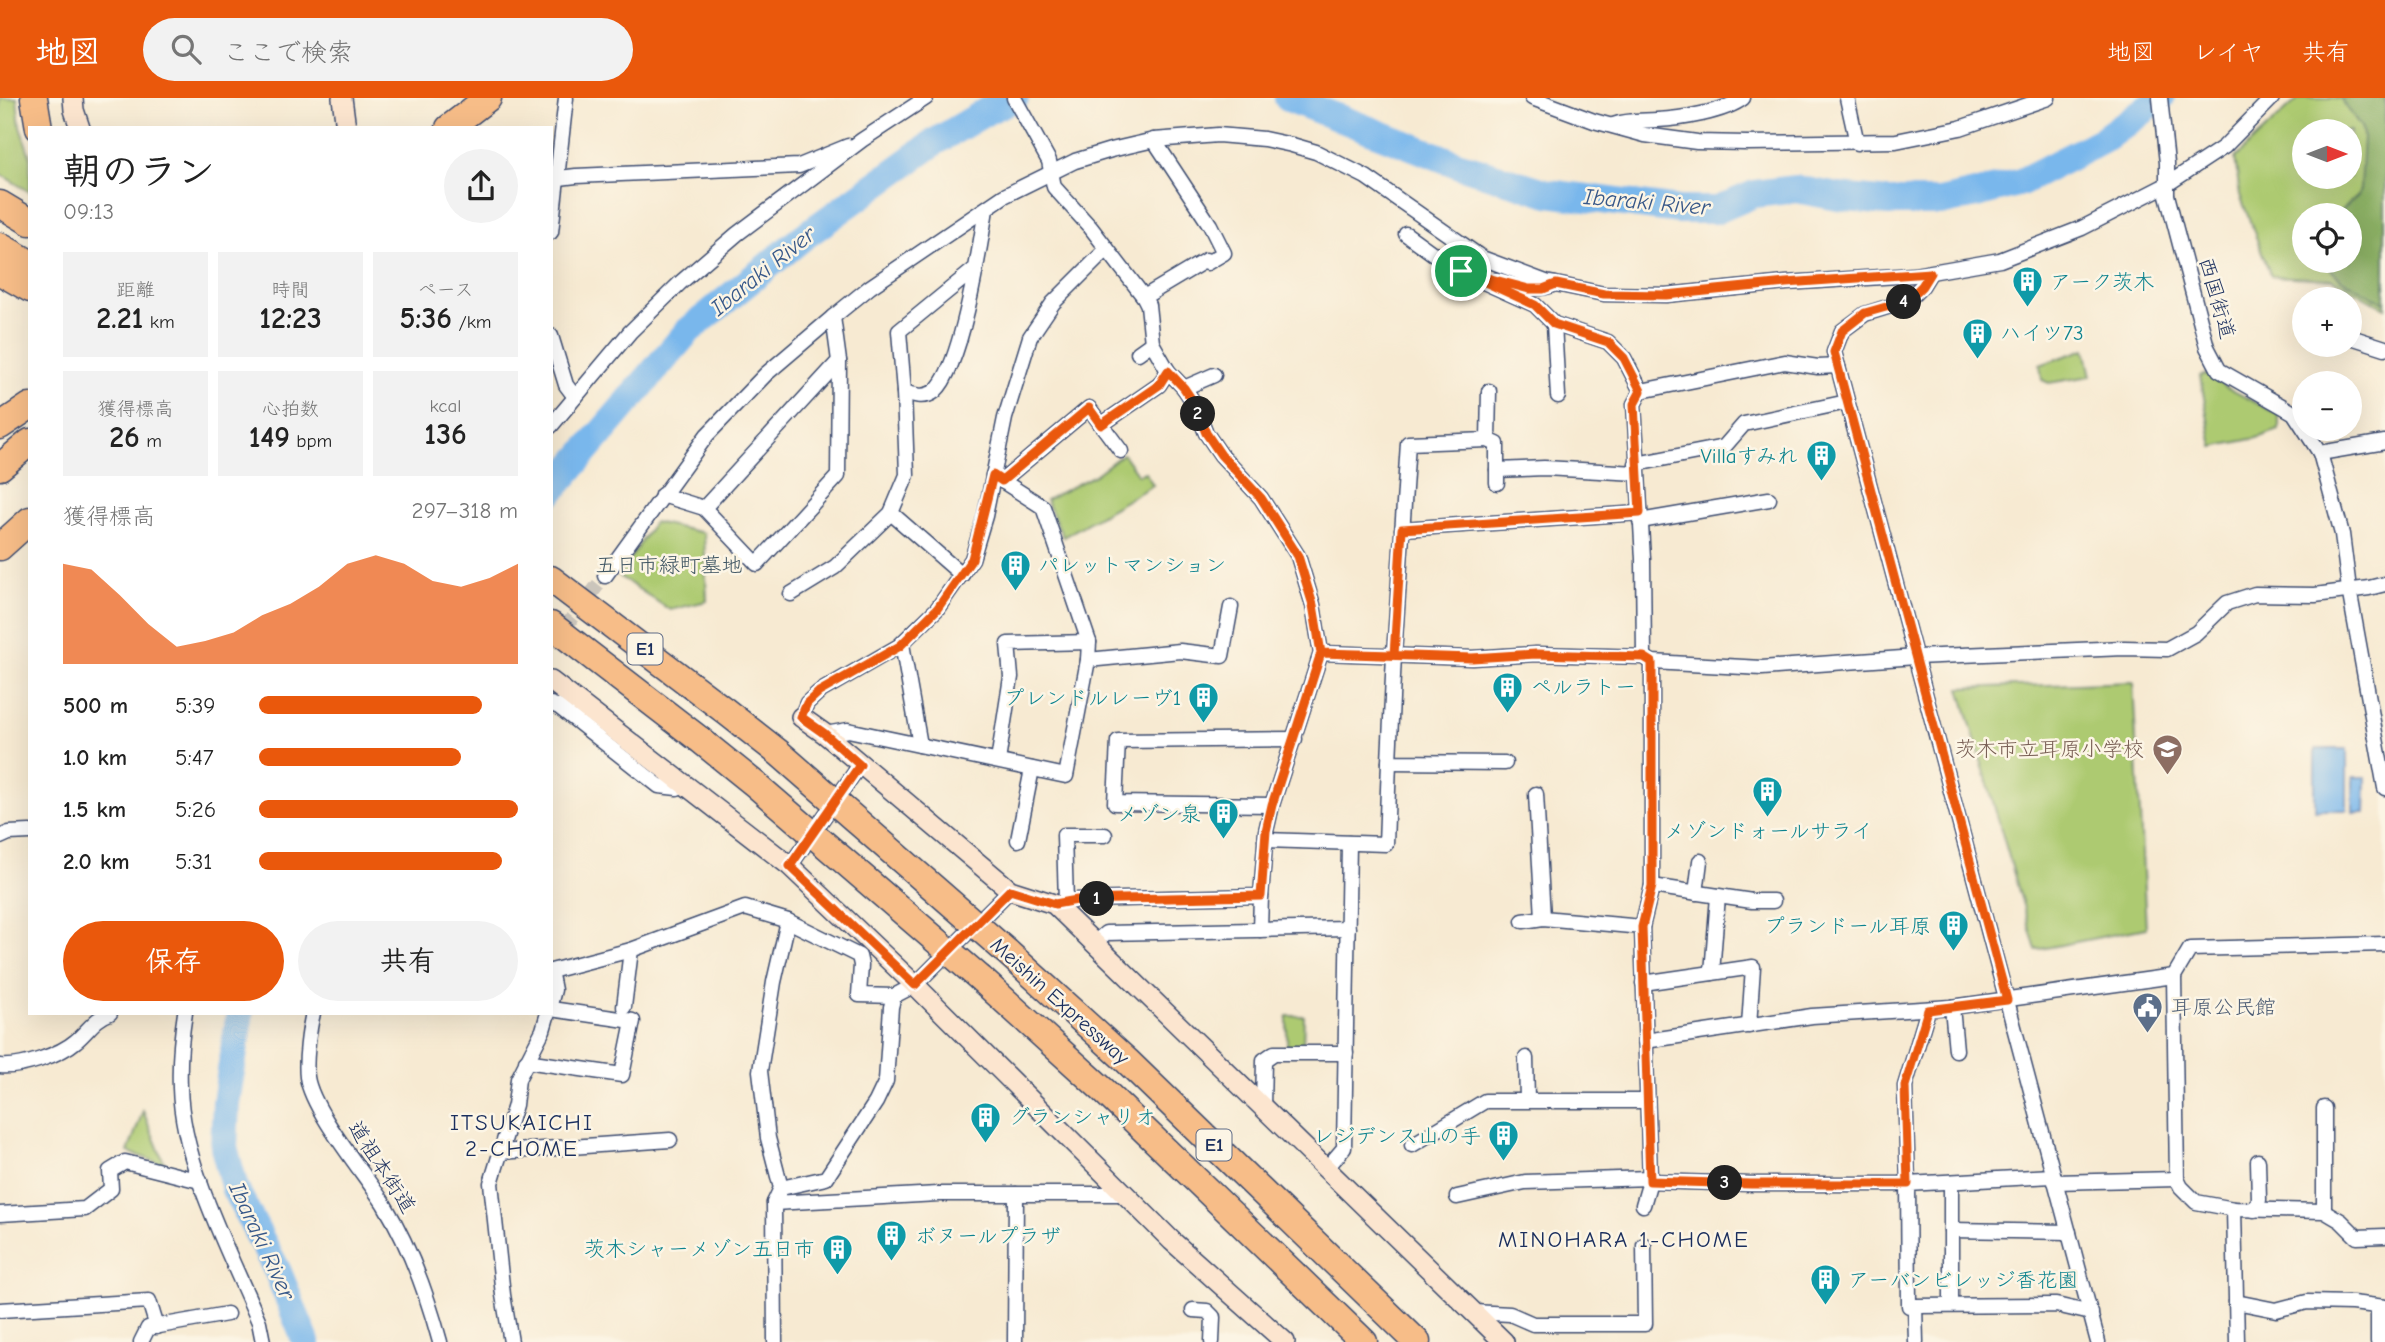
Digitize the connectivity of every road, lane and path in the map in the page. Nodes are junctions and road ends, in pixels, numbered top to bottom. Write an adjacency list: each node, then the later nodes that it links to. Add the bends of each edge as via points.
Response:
1 (34, 98): 15 (highway)
2 (73, 98): 16 (street)
3 (342, 98): 17 (street)
4 (488, 98): 18 (highway)
5 (566, 98): 23 (street)
6 (926, 98): 19 (street)
7 (1014, 98): 22 (street)
8 (1532, 98): 14 (street)
9 (1743, 98): 14 (street, via 1729,107)
10 (1847, 98): 21 (street)
11 (2048, 98): 21 (street, via 1960,128 1896,141)
12 (2160, 98): 24 (street, 西国街道)
13 (2272, 98): 24 (street, via 2224,147)
14 (1612, 125): 21 (street, via 1644,135 1697,142)
15 (39, 126)
16 (79, 126)
17 (346, 126)
18 (452, 126)
19 (862, 140): 23 (street, via 799,166); 56 (street, via 680,283 630,332)
20 (1154, 140): 22 (street); 37 (street, via 1242,136 1316,152 1383,188 1482,258); 39 (street, via 1224,253)
21 (1857, 143)
22 (1050, 166): 27 (street); 31 (street, via 1055,187)
23 (555, 179): 26 (street)
24 (2166, 185): 36 (street, via 2082,228 2000,260); 66 (street, 西国街道, via 2207,347 2218,370 2294,412)
25 (0, 204): 28 (highway)
26 (553, 206)
27 (986, 209): 33 (street); 40 (street)
28 (28, 221)
29 (1406, 234): 34 (street)
30 (0, 246): 32 (highway)
31 (1107, 250): 39 (street); 69 (street, via 1053,303 1030,337 1005,418)
32 (28, 263)
33 (976, 268): 54 (street, via 899,331); 54 (street, via 954,359 934,391 919,397)
34 (1461, 271): 37 (street, via 1529,289); 41 (street, via 1535,305)
35 (0, 272): 38 (highway)
36 (1930, 273): 37 (street, via 1666,295 1604,294); 48 (street, via 1907,301 1865,313 1842,331 1834,352)
37 (1556, 284)
38 (28, 288)
39 (1144, 297): 44 (street)
40 (833, 317): 47 (street); 70 (street, via 766,374 707,435)
41 (1554, 324): 53 (street, via 1608,342 1624,358); 55 (street)
42 (2362, 341): 45 (street)
43 (553, 343): 56 (street, via 566,385)
44 (1152, 343): 46 (street); 49 (street)
45 (2385, 348)
46 (1138, 353)
47 (839, 362): 72 (street); 72 (street, via 838,476 757,564)
48 (1838, 366): 53 (street, via 1785,362); 57 (street)
49 (1168, 371): 51 (street); 60 (street, via 1159,385)
50 (1214, 375): 51 (street)
51 (1184, 388): 88 (street, via 1213,444 1261,498 1298,556)
52 (1489, 391): 62 (street)
53 (1641, 391): 68 (street, via 1634,404)
54 (904, 392): 73 (street, via 907,475)
55 (1558, 396)
56 (575, 397): 59 (street)
57 (1847, 401): 68 (street, via 1744,424 1724,447); 90 (street)
58 (28, 407): 61 (highway)
59 (553, 424)
60 (1101, 425): 65 (street); 69 (street, via 1089,408)
61 (0, 426)
62 (1488, 440): 68 (street, via 1497,444 1497,476 1544,468); 76 (street, via 1408,443)
63 (2385, 442): 66 (street)
64 (28, 444): 67 (highway)
65 (1121, 451)
66 (2320, 453): 82 (street, 西国街道, via 2342,534)
67 (0, 467)
68 (1637, 469): 74 (street)
69 (997, 478): 78 (street, via 972,559); 86 (street, via 1043,507)
70 (662, 495): 72 (street); 79 (street)
71 (1769, 499): 74 (street)
72 (704, 508)
73 (891, 513): 78 (street); 83 (street, via 835,567)
74 (1640, 517): 76 (street); 91 (street)
75 (28, 522): 77 (highway)
76 (1402, 529): 89 (street)
77 (0, 547)
78 (962, 575): 87 (street)
79 (605, 576)
80 (2385, 583): 82 (street)
81 (559, 585): 202 (highway, Meishin Expressway / E1, bridge, via 779,753 1007,953 1127,1061)
82 (2349, 589): 90 (street, via 2315,595 2255,594 2227,603 2196,633 2167,649); 105 (street, 西国街道)
83 (790, 594)
84 (1231, 607): 92 (street, via 1222,656 1180,651)
85 (553, 627): 201 (highway, Meishin Expressway / E1, bridge, via 756,785 981,979)
86 (1089, 642): 92 (street); 99 (street, via 1008,644 1011,677)
87 (902, 644): 95 (street, via 819,692); 98 (street)
88 (1321, 653): 89 (street); 97 (street)
89 (1394, 655): 91 (street); 100 (street)
90 (1916, 657): 91 (street, via 1762,668); 138 (street)
91 (1648, 659): 116 (street)
92 (1088, 660): 103 (street, via 1066,776)
93 (553, 683): 104 (street)
94 (553, 705): 104 (street, via 659,786)
95 (801, 717): 96 (street)
96 (825, 734): 98 (street, via 848,730); 102 (street)
97 (1295, 739): 107 (street); 107 (street, via 1118,741 1115,803)
98 (920, 745): 99 (street)
99 (998, 761): 103 (street)
100 (1389, 762): 101 (street); 113 (street, via 1386,844)
101 (1505, 763)
102 (860, 765): 115 (street); 117 (street)
103 (1032, 769): 111 (street)
104 (687, 784): 115 (street)
105 (2385, 788)
106 (1536, 794): 123 (street)
107 (1272, 805): 112 (street)
108 (28, 832): 110 (street)
109 (1105, 835): 122 (street, via 1064,835)
110 (0, 837)
111 (1018, 840)
112 (1265, 840): 113 (street); 119 (street)
113 (1349, 843): 127 (street)
114 (1700, 861): 118 (street)
115 (790, 866): 136 (street)
116 (1652, 886): 118 (street); 126 (street)
117 (1010, 890): 122 (street); 136 (street)
118 (1696, 893): 120 (street)
119 (1261, 896): 122 (street); 128 (street)
120 (1718, 896): 121 (street); 133 (street)
121 (1773, 901)
122 (1060, 903): 129 (street)
123 (1543, 918): 125 (street); 126 (street)
124 (788, 921): 131 (street, via 746,908); 137 (street, via 859,956 859,995); 169 (street, via 760,1071 768,1138)
125 (1523, 921)
126 (1642, 927): 135 (street)
127 (1348, 928): 128 (street); 150 (street)
128 (1261, 930): 129 (street, via 1106,933)
129 (1094, 943): 156 (street)
130 (2385, 944): 134 (street, via 2190,949)
131 (631, 950): 132 (street); 139 (street)
132 (553, 972)
133 (1712, 973): 135 (street); 147 (street, via 1753,967)
134 (2175, 976): 138 (street); 164 (street)
135 (1643, 983): 148 (street)
136 (915, 985): 137 (street); 171 (street)
137 (894, 996): 169 (street, via 886,1081 876,1102 826,1178)
138 (2007, 1000): 140 (street); 163 (street)
139 (624, 1007)
140 (1952, 1007): 142 (street); 149 (street)
141 (553, 1009): 152 (street, via 633,1021 622,1075)
142 (1928, 1010): 147 (street, via 1812,1016); 168 (street, via 1905,1086)
143 (103, 1015): 153 (street, via 74,1043 33,1061)
144 (185, 1015): 166 (street, via 180,1091)
145 (313, 1015): 195 (street, 道祖本街道, via 307,1078 321,1111 384,1205 412,1257)
146 (547, 1015): 152 (street)
147 (1749, 1026): 148 (street)
148 (1645, 1041): 155 (street)
149 (1956, 1050)
150 (1346, 1054): 156 (street, via 1274,1053 1264,1060); 162 (street, via 1344,1148)
151 (1526, 1058): 154 (street)
152 (526, 1061): 160 (street, via 517,1079 515,1105)
153 (0, 1066)
154 (1527, 1100): 155 (street); 159 (street, via 1485,1101)
155 (1647, 1101): 165 (street)
156 (1263, 1107): 162 (street)
157 (2324, 1108): 177 (street)
158 (670, 1140): 160 (street)
159 (1412, 1145)
160 (500, 1152): 196 (street, via 491,1183)
161 (2258, 1161): 176 (street, via 2259,1200)
162 (1326, 1169): 189 (street)
163 (2054, 1179): 164 (street); 167 (street); 180 (street)
164 (2177, 1179): 175 (street, via 2196,1202)
165 (1650, 1180): 168 (street); 172 (street, via 1525,1182); 174 (street)
166 (200, 1181): 178 (street, via 125,1162 110,1171 111,1189 85,1209); 194 (street, via 259,1322)
167 (1951, 1182): 168 (street); 179 (street)
168 (1908, 1184): 185 (street, via 1909,1306)
169 (781, 1188): 173 (street)
170 (1016, 1194): 171 (street); 173 (street); 198 (street)
171 (1125, 1194): 200 (street)
172 (1457, 1197)
173 (774, 1203): 197 (street)
174 (1643, 1205)
175 (2234, 1209): 176 (street); 183 (street)
176 (2254, 1210): 177 (street)
177 (2324, 1211): 181 (street, via 2357,1237)
178 (0, 1214)
179 (1951, 1230): 180 (street); 184 (street)
180 (2068, 1232): 190 (street)
181 (2385, 1236)
182 (1644, 1245): 189 (street, via 1645,1324 1533,1324 1510,1314)
183 (2236, 1302): 186 (street, via 2276,1310 2307,1302); 206 (street)
184 (1951, 1305): 185 (street); 190 (street, via 2056,1305)
185 (1915, 1306): 204 (street)
186 (2381, 1307): 207 (street)
187 (0, 1310): 192 (street, via 149,1301)
188 (1193, 1310): 199 (street, via 1207,1311 1213,1317)
189 (1473, 1312): 203 (street)
190 (2091, 1313): 205 (street)
191 (227, 1314): 192 (street)
192 (157, 1327): 193 (street, via 148,1328)
193 (141, 1342)
194 (263, 1342)
195 (440, 1342)
196 (511, 1342)
197 (775, 1342)
198 (1015, 1342)
199 (1212, 1342)
200 (1285, 1342)
201 (1364, 1342)
202 (1417, 1342)
203 (1504, 1342)
204 (1916, 1342)
205 (2098, 1342)
206 (2237, 1342)
207 (2378, 1342)

